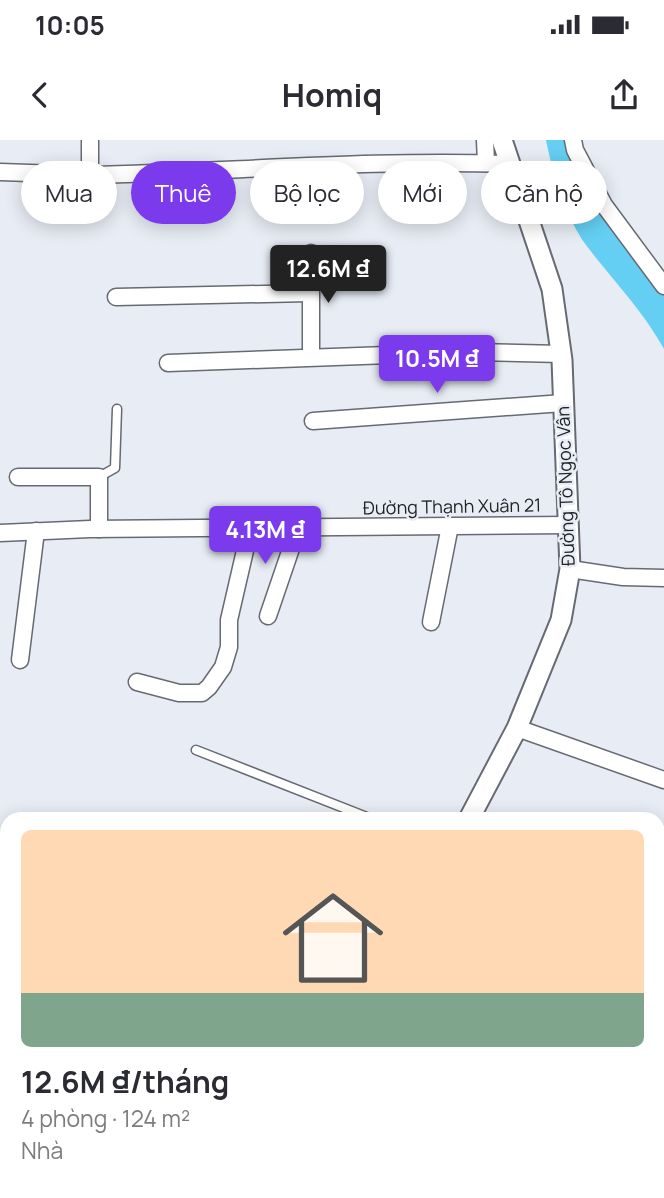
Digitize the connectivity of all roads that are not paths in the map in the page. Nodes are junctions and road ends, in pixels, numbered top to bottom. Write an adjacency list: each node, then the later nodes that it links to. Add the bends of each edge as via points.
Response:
1 (90, 140): 5 (street)
2 (485, 140): 6 (street)
3 (502, 140): 7 (street, Đường Tô Ngọc Vân)
4 (573, 140): 14 (street, via 604,205)
5 (90, 161)
6 (486, 161)
7 (508, 161)
8 (481, 163): 11 (street)
9 (0, 172): 10 (street)
10 (21, 173)
11 (117, 175)
12 (530, 224): 17 (street, Đường Tô Ngọc Vân, via 552,289)
13 (310, 253): 15 (street)
14 (664, 286)
15 (309, 293): 16 (street); 18 (street)
16 (116, 297)
17 (561, 354): 18 (street); 20 (street, Đường Tô Ngọc Vân)
18 (311, 356): 19 (street)
19 (168, 363)
20 (563, 403): 22 (street); 25 (street, Đường Tô Ngọc Vân)
21 (117, 409): 24 (lane, via 115,468)
22 (313, 421)
23 (18, 477): 24 (street)
24 (99, 477): 29 (street)
25 (569, 525): 26 (street, Đường Thạnh Xuân 21); 32 (street, Đường Tô Ngọc Vân)
26 (450, 526): 28 (street, Đường Thạnh Xuân 21); 35 (street)
27 (250, 528): 28 (street, Đường Thạnh Xuân 21); 29 (street, Đường Thạnh Xuân 21); 37 (street, via 229,621 229,647 223,667 209,687 202,693 178,693)
28 (298, 528): 34 (street)
29 (99, 529): 30 (street, Đường Thạnh Xuân 21)
30 (36, 531): 31 (street, Đường Thạnh Xuân 21); 36 (street)
31 (0, 533)
32 (570, 569): 33 (street); 38 (street, Đường Tô Ngọc Vân, via 561,620)
33 (664, 578)
34 (268, 616)
35 (431, 622)
36 (20, 660)
37 (137, 682)
38 (517, 728): 40 (street); 42 (street, Đường Tô Ngọc Vân)
39 (196, 750): 41 (lane)
40 (664, 780)
41 (354, 812)
42 (473, 812)

